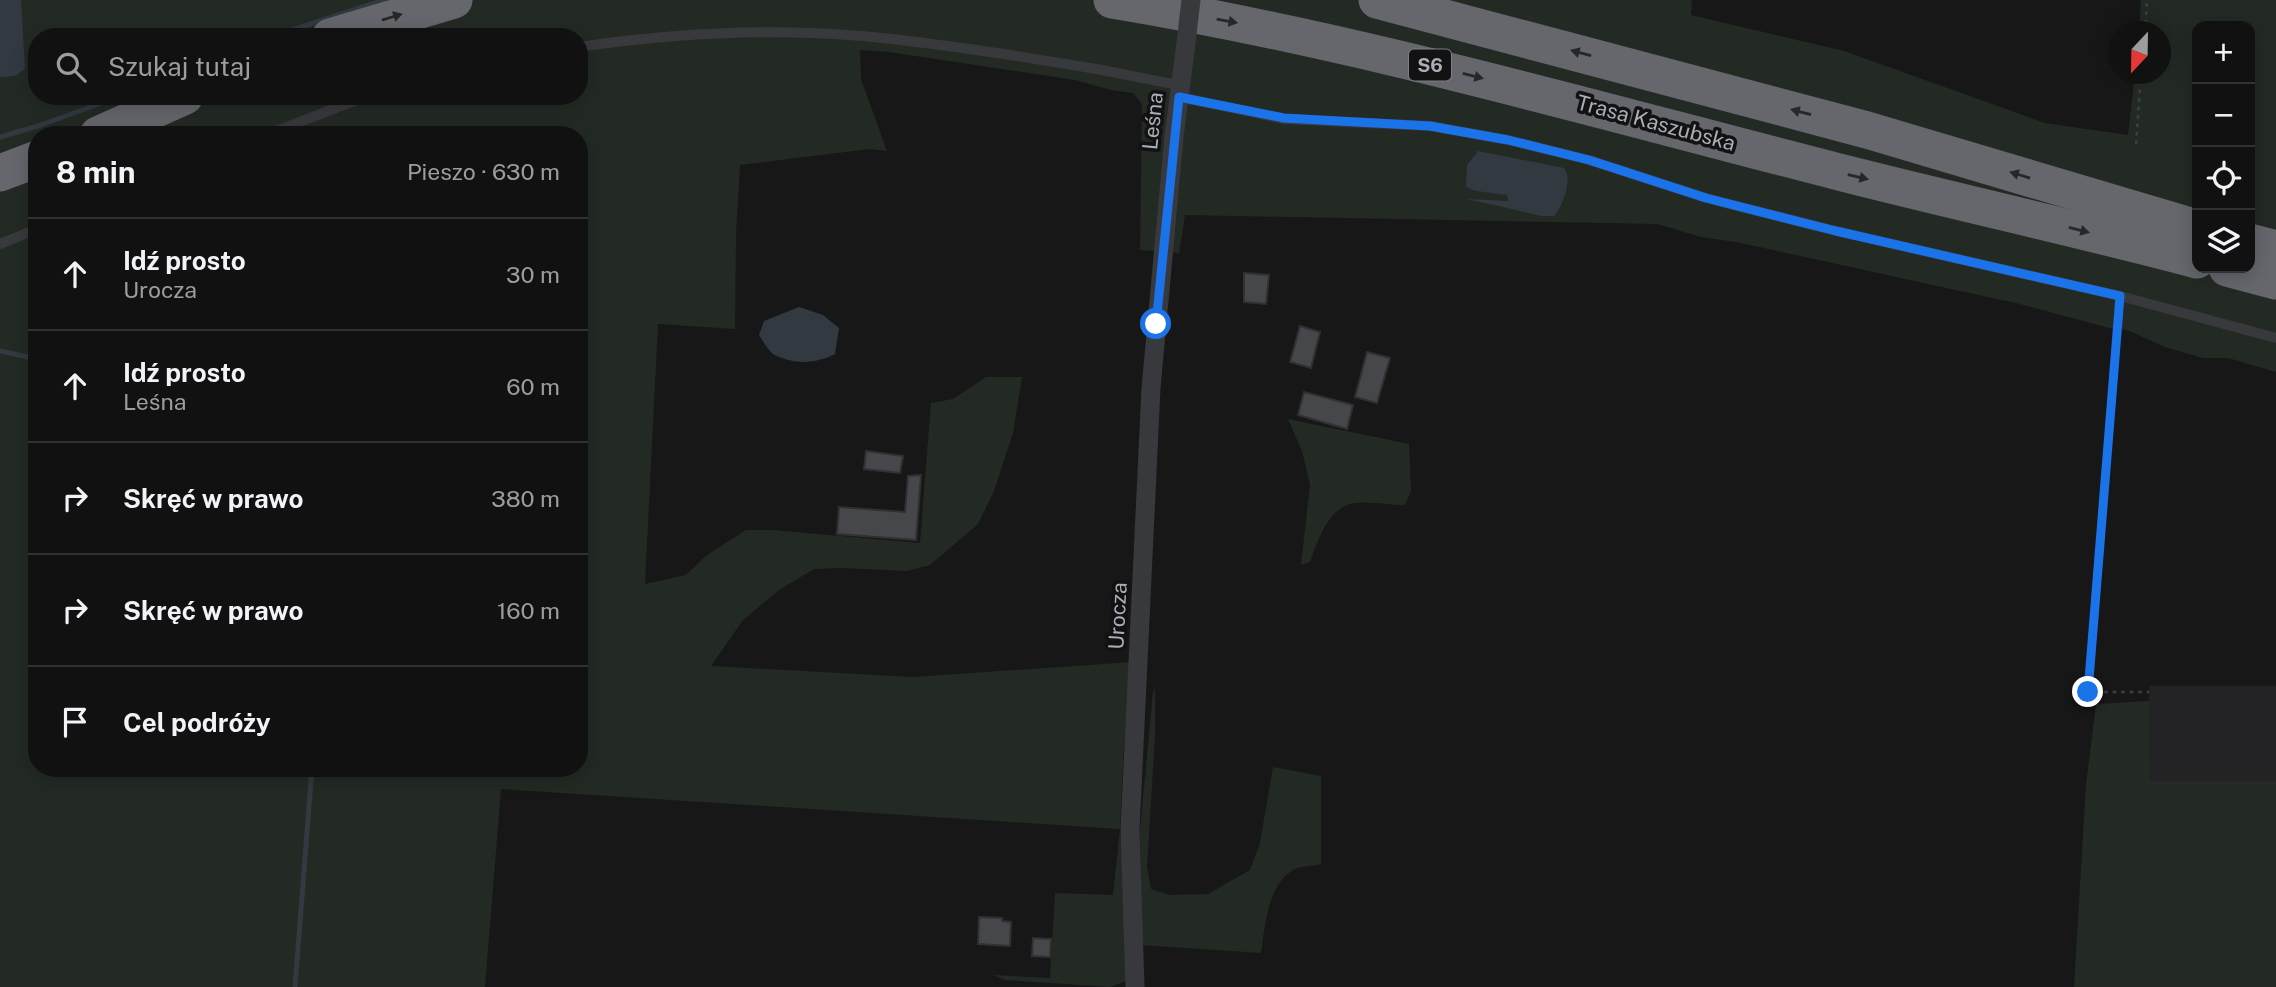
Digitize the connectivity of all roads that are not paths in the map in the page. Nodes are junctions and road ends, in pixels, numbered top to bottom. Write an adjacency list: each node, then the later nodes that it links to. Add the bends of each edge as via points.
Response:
1 (454, 0): 5 (highway, one-way to 1)
2 (1112, 0): 20 (highway, Trasa Kaszubska / S6, one-way to 20, via 1411,61)
3 (1191, 0): 7 (street, Leśna, bridge)
4 (1377, 0): 14 (highway, S6, one-way to 4, via 1867,130)
5 (360, 28)
6 (588, 46): 7 (lane, via 701,34 889,39 949,46)
7 (1180, 91): 18 (street, Leśna); 23 (lane, via 1284,118 1430,126 1508,140 1589,160 1706,198 2120,296)
8 (165, 105): 10 (highway)
9 (344, 105): 11 (lane)
10 (117, 126)
11 (289, 126)
12 (28, 162): 13 (highway)
13 (0, 173)
14 (2192, 227)
15 (28, 233): 17 (lane)
16 (2255, 243): 19 (highway)
17 (0, 244)
18 (1163, 247): 24 (street, Urocza, via 1151,388 1130,830)
19 (2276, 249)
20 (2192, 259)
21 (2246, 273): 22 (highway)
22 (2276, 281)
23 (2276, 338)
24 (1135, 987)

